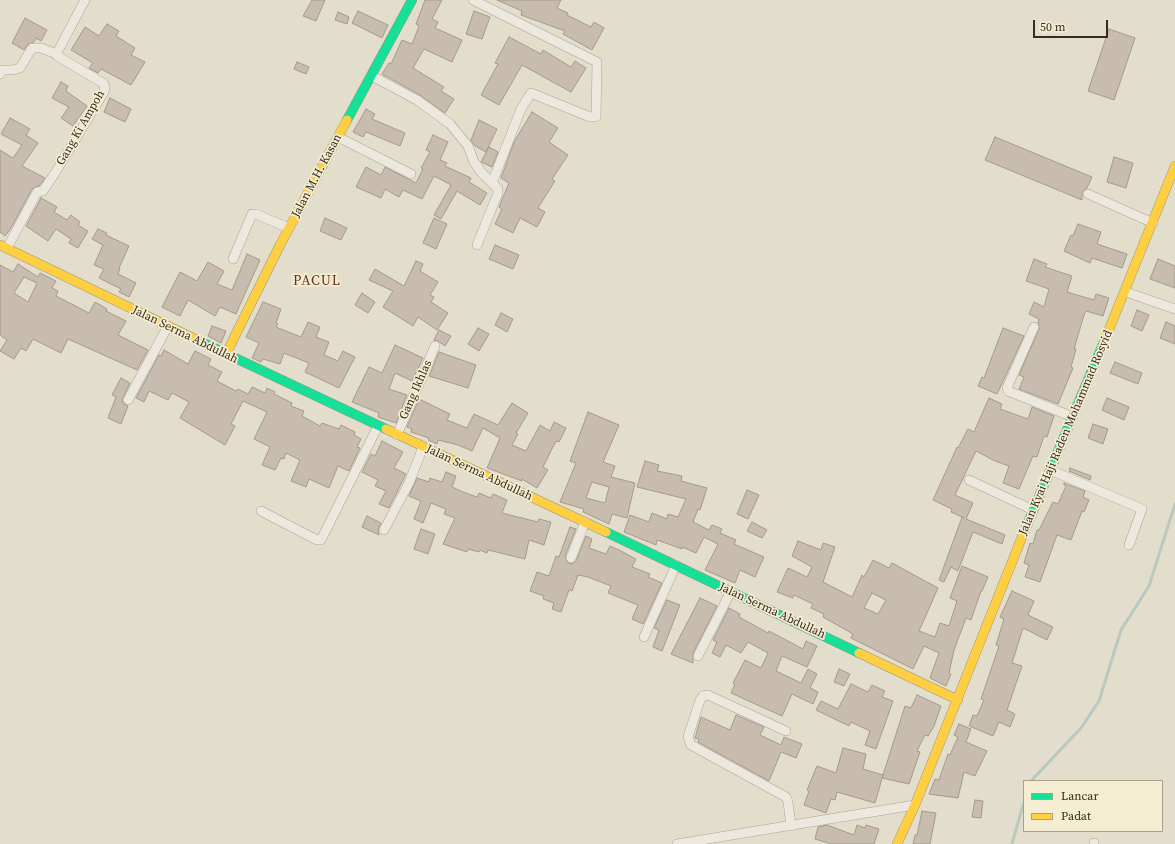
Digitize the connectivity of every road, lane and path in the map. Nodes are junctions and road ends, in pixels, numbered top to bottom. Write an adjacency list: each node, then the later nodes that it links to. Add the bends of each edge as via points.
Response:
1 (85, 0): 4 (street)
2 (412, 0): 6 (main road, Jalan M.H. Kasan)
3 (473, 0): 10 (street, via 597,62 596,117 590,117 531,93 521,108)
4 (57, 54): 5 (street, via 41,48 32,48 20,68 2,70); 15 (street, Gang Ki Ampoh, via 57,57 103,83 104,92 55,173 43,191 37,192)
5 (0, 74)
6 (372, 76): 7 (main road, Jalan M.H. Kasan); 10 (street, via 417,100 450,124 460,134 474,162)
7 (338, 137): 9 (street); 13 (main road, Jalan M.H. Kasan)
8 (1175, 166): 12 (main road, Jalan Kyai Haji Raden Mohammad Rosyid)
9 (411, 174)
10 (492, 184): 14 (street, via 498,189 498,193)
11 (1088, 194): 12 (street)
12 (1153, 223): 17 (main road, Jalan Kyai Haji Raden Mohammad Rosyid)
13 (288, 228): 16 (street, via 252,214); 22 (main road, Jalan M.H. Kasan)
14 (477, 245)
15 (3, 247): 19 (main road, Jalan Serma Abdullah)
16 (233, 259)
17 (1126, 292): 18 (street); 24 (main road, Jalan Kyai Haji Raden Mohammad Rosyid)
18 (1175, 309)
19 (168, 326): 22 (main road, Jalan Serma Abdullah); 23 (street)
20 (1034, 327): 24 (street, via 1007,388 1008,391)
21 (435, 346): 26 (street, Gang Ikhlas)
22 (226, 354): 25 (main road, Jalan Serma Abdullah)
23 (128, 400)
24 (1073, 417): 28 (main road, Jalan Kyai Haji Raden Mohammad Rosyid)
25 (378, 426): 26 (main road, Jalan Serma Abdullah); 31 (street, via 321,540)
26 (397, 435): 27 (main road, Jalan Serma Abdullah)
27 (423, 447): 32 (main road, Jalan Serma Abdullah); 33 (street, via 409,483)
28 (1050, 470): 30 (main road, Jalan Kyai Haji Raden Mohammad Rosyid); 34 (street, via 1142,509)
29 (969, 480): 30 (street)
30 (1034, 510): 40 (main road, Jalan Kyai Haji Raden Mohammad Rosyid)
31 (261, 511)
32 (585, 522): 35 (street); 36 (main road, Jalan Serma Abdullah)
33 (384, 530)
34 (1129, 545)
35 (571, 558)
36 (676, 565): 37 (main road, Jalan Serma Abdullah); 38 (street)
37 (731, 591): 39 (street); 40 (main road, Jalan Serma Abdullah)
38 (644, 637)
39 (698, 656)
40 (958, 700): 42 (main road, Jalan Kyai Haji Raden Mohammad Rosyid)
41 (786, 731): 43 (street, via 708,695 700,700 688,737 691,745 786,797)
42 (915, 806): 43 (street); 45 (main road, Jalan Kyai Haji Raden Mohammad Rosyid)
43 (791, 826): 44 (street)
44 (677, 844)
45 (897, 844)

